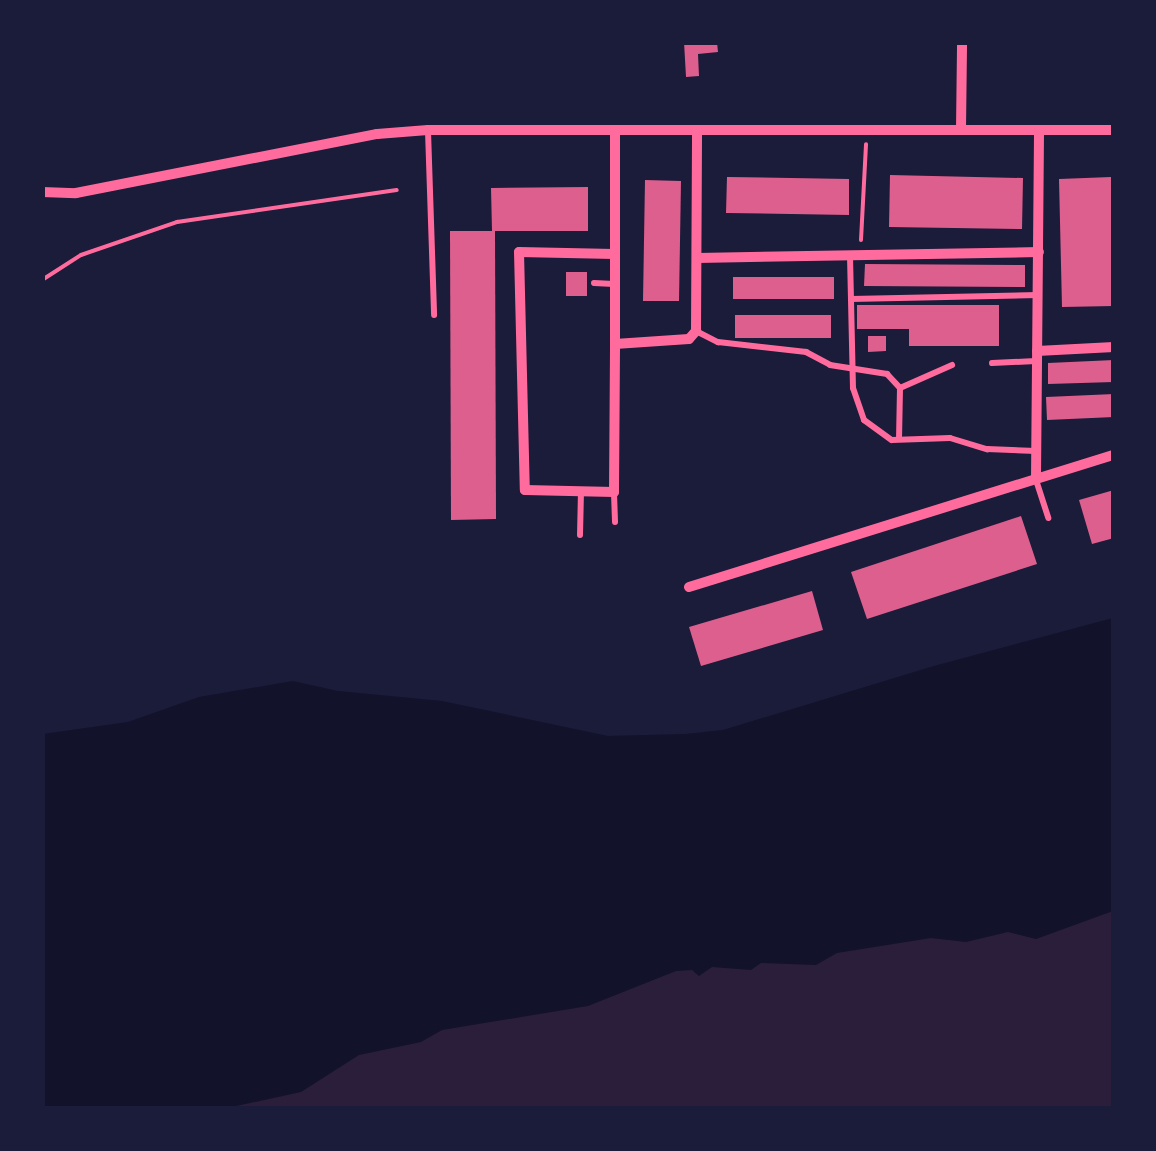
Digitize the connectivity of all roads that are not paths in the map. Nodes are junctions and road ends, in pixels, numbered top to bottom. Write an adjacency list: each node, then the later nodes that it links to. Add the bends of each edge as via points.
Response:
1 (962, 42): 2 (street)
2 (961, 129): 5 (street); 6 (street)
3 (428, 130): 4 (street); 8 (street, via 76,193); 17 (lane)
4 (615, 130): 5 (street); 10 (street)
5 (696, 130): 12 (street)
6 (1038, 130): 7 (street); 9 (street)
7 (1114, 130)
8 (42, 192)
9 (1038, 252): 11 (street); 15 (street)
10 (614, 254): 14 (street); 30 (street, via 519,252 525,490)
11 (855, 255): 12 (street); 16 (lane)
12 (698, 258): 18 (street)
13 (594, 283): 14 (lane)
14 (614, 284): 19 (street)
15 (1038, 295): 16 (lane); 21 (street)
16 (851, 299): 24 (lane)
17 (434, 316)
18 (696, 331): 19 (street, via 688,339); 24 (lane, via 718,342 806,352)
19 (615, 344): 31 (street)
20 (1114, 347): 21 (street)
21 (1037, 356): 22 (lane); 27 (street)
22 (992, 363)
23 (952, 365): 25 (lane)
24 (852, 370): 25 (lane, via 887,374); 26 (lane, via 864,420)
25 (900, 388): 26 (lane)
26 (899, 440): 27 (lane, via 950,438 986,449)
27 (1036, 450): 29 (street)
28 (1114, 455): 29 (street)
29 (1036, 478): 32 (lane); 35 (street)
30 (580, 491): 31 (street); 34 (lane)
31 (614, 492): 33 (lane)
32 (1048, 518)
33 (615, 522)
34 (580, 535)
35 (689, 587)

